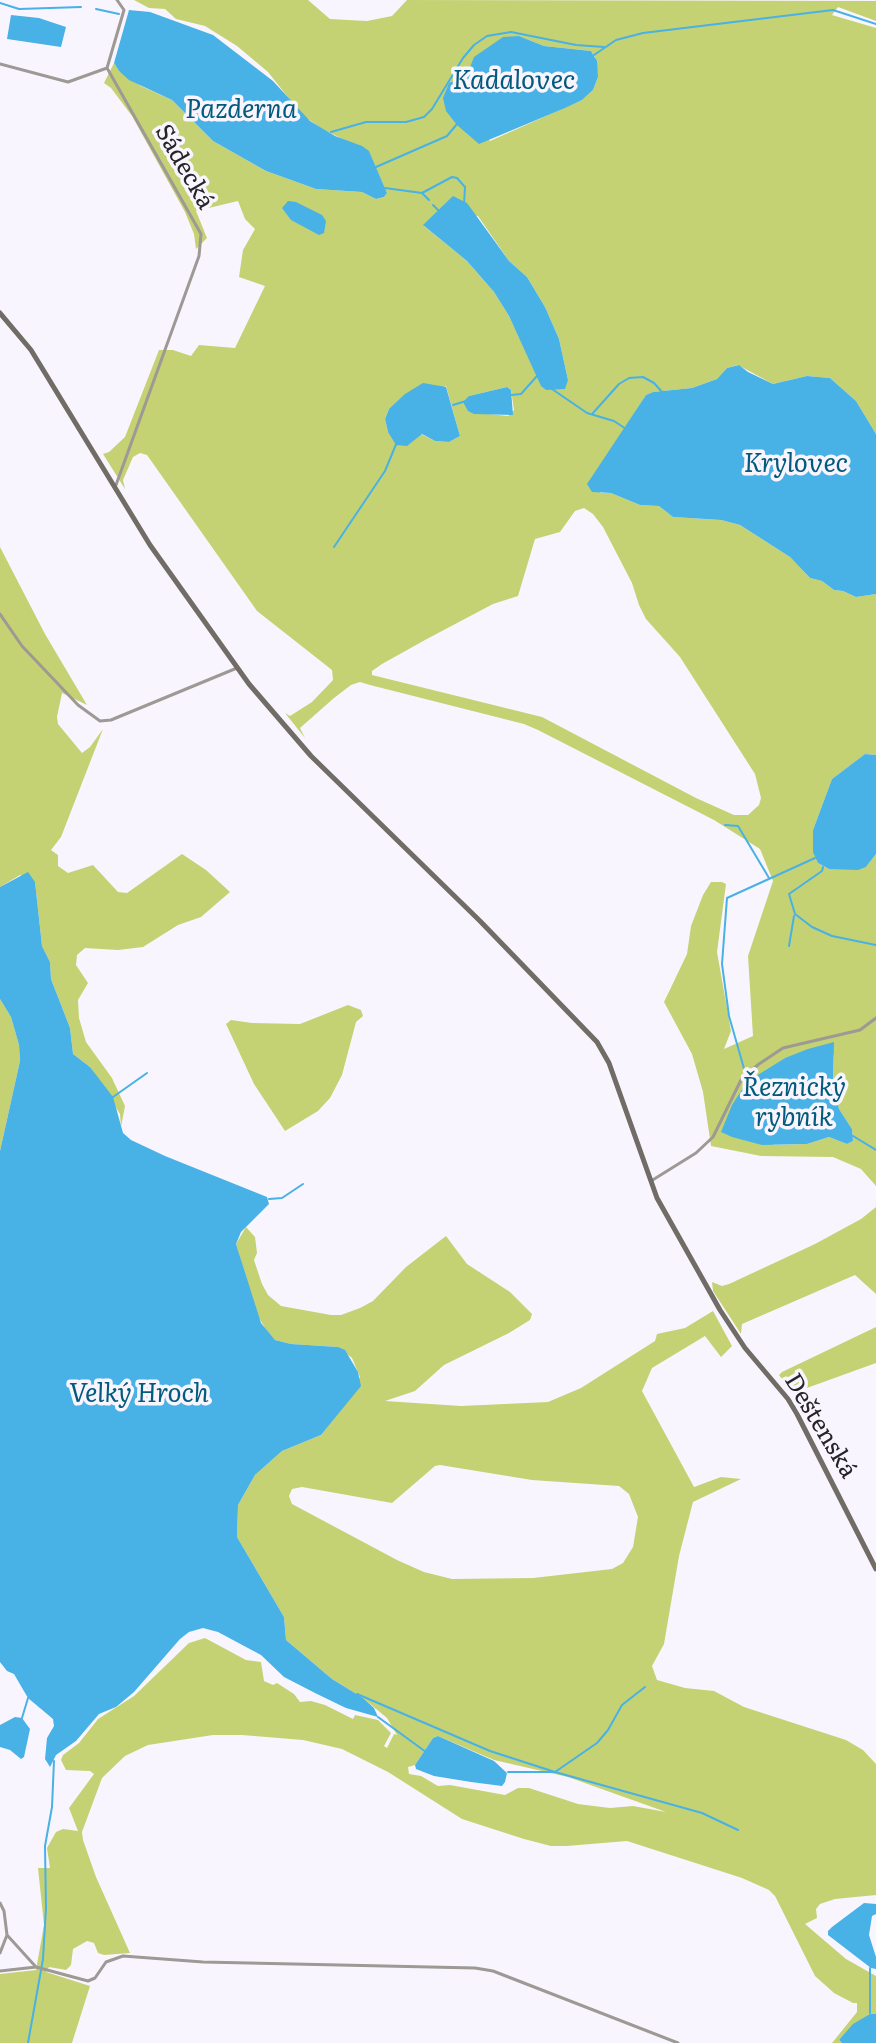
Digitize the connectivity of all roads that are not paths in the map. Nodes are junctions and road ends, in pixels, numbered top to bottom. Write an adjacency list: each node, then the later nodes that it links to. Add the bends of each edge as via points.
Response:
1 (117, 0): 3 (street, via 124,10)
2 (0, 64): 3 (street, via 68,82)
3 (107, 68): 5 (street, Sádecká, via 201,234 199,256)
4 (0, 313): 5 (main road, Deštenská, via 31,350)
5 (115, 486): 7 (main road, Deštenská)
6 (0, 614): 7 (street, via 22,646 100,721)
7 (237, 668): 9 (main road, Deštenská, via 311,756 597,1042)
8 (876, 1018): 9 (street, via 860,1030 783,1048 759,1064 742,1078 713,1137)
9 (649, 1182): 10 (main road, Deštenská, via 720,1310 788,1399)
10 (876, 1569)
11 (0, 1903): 12 (street)
12 (7, 1935): 13 (street); 14 (street)
13 (0, 1953)
14 (37, 1967): 15 (street); 16 (street, via 88,1981 106,1962 123,1956 475,1968)
15 (0, 1971)
16 (678, 2043)

